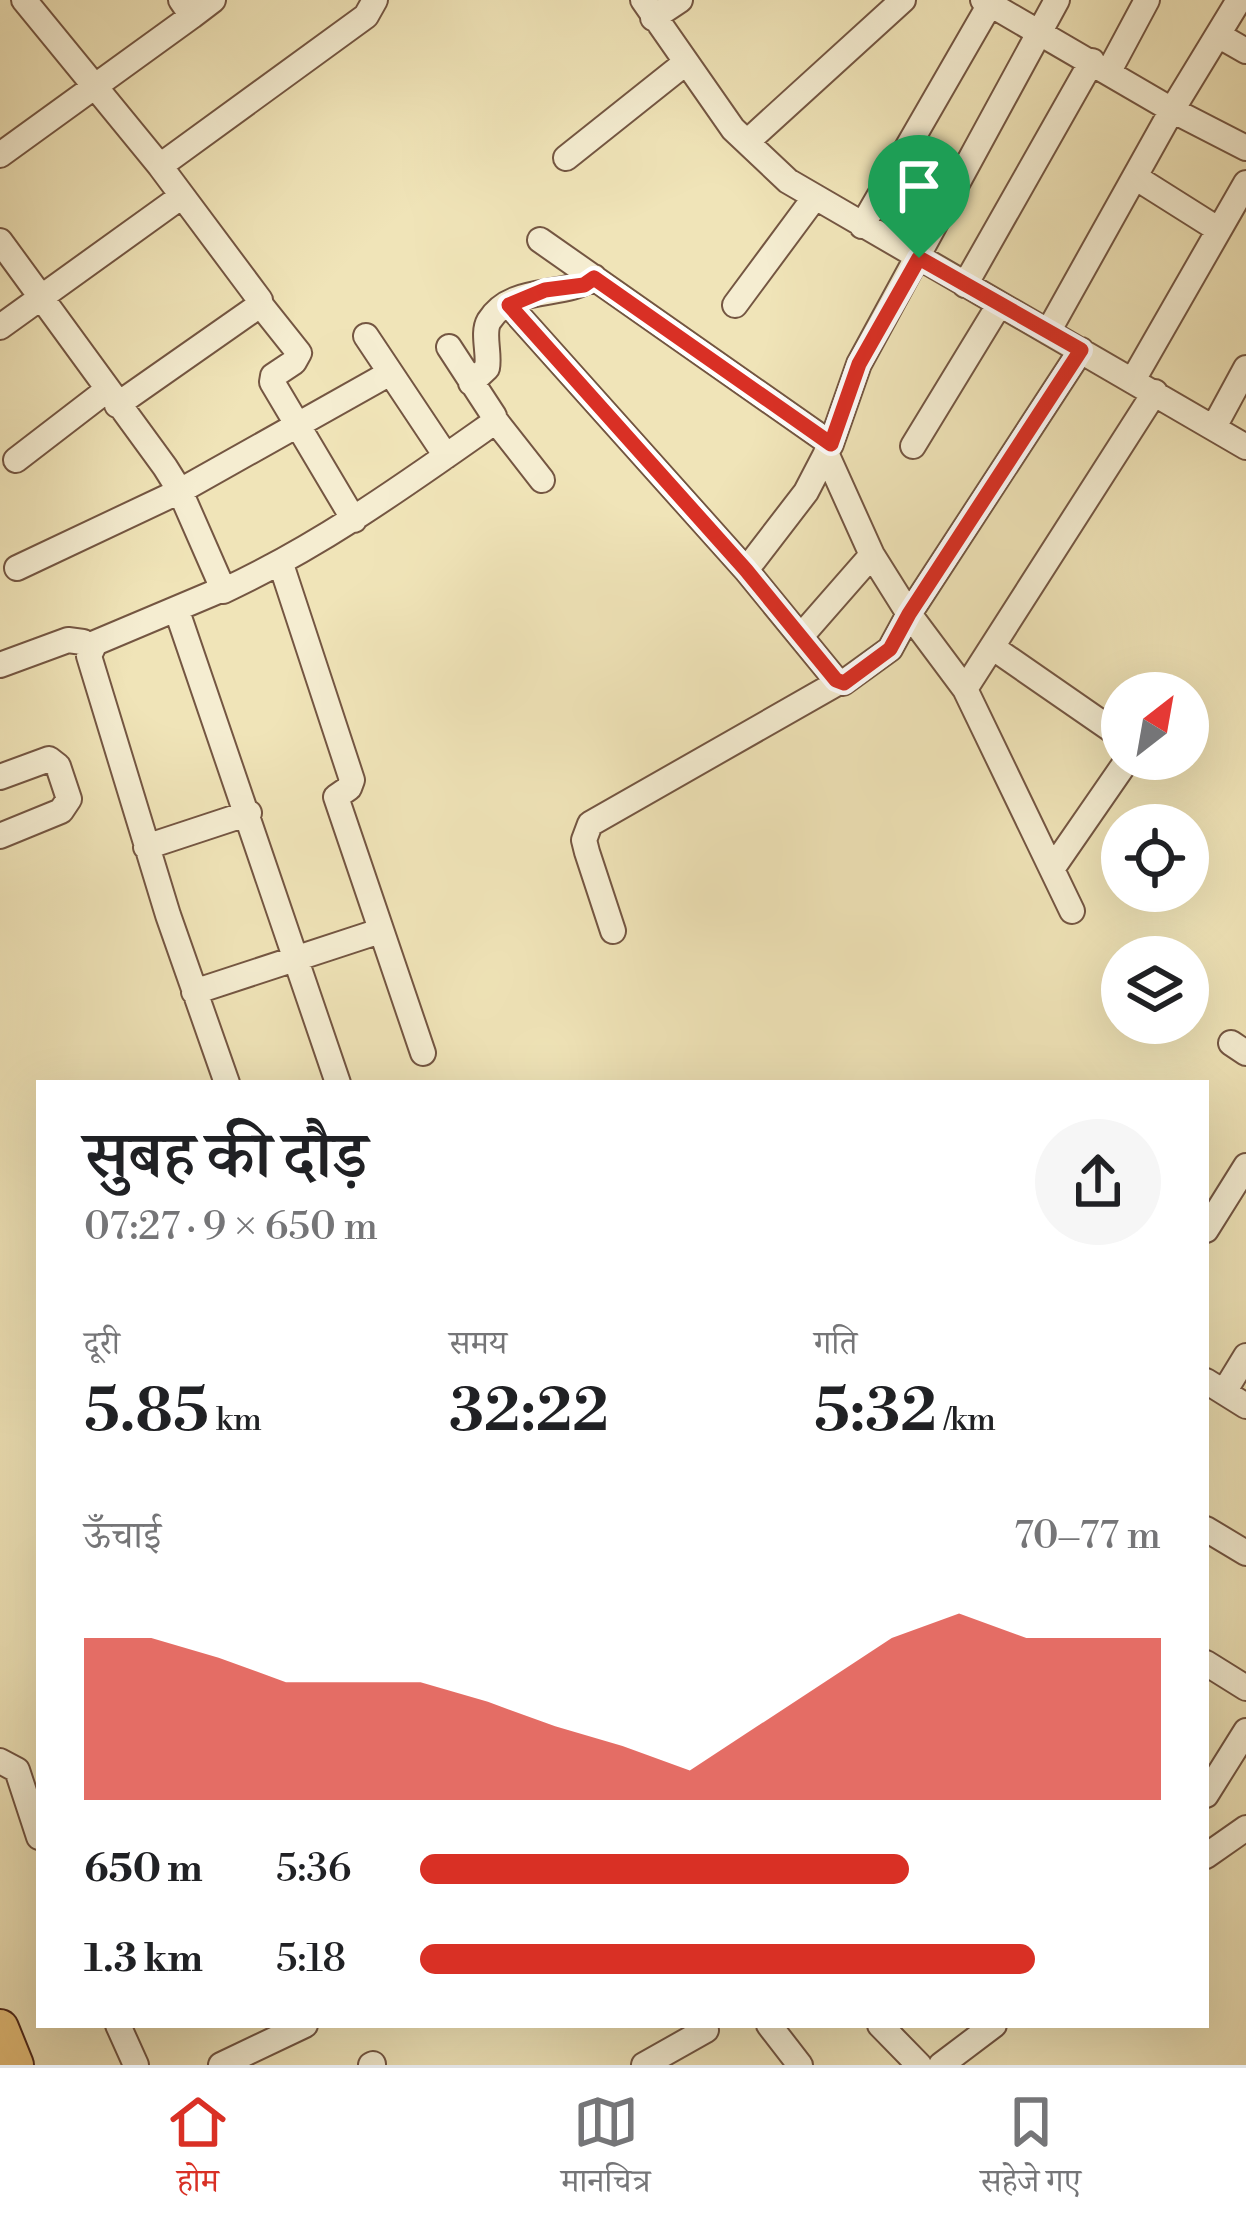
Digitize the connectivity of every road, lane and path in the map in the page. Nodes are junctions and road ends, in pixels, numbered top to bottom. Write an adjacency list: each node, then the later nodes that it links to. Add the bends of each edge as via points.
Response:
1 (25, 0): 17 (street)
2 (214, 0): 10 (street)
3 (374, 0): 23 (street, via 366,16)
4 (680, 0): 11 (street)
5 (903, 0): 19 (street)
6 (1057, 0): 12 (street)
7 (1147, 0): 16 (street)
8 (1239, 0): 13 (street)
9 (987, 2): 12 (street); 28 (street)
10 (186, 8): 17 (street)
11 (648, 9): 15 (street)
12 (1040, 32): 16 (street); 32 (street)
13 (1218, 35): 14 (street); 18 (street)
14 (1246, 51)
15 (684, 64): 19 (street); 22 (street)
16 (1101, 66): 18 (street); 34 (street)
17 (92, 88): 21 (street); 23 (street)
18 (1172, 110): 20 (street); 24 (street)
19 (747, 142): 27 (street)
20 (1246, 148)
21 (0, 155)
22 (566, 158)
23 (160, 166): 26 (street)
24 (1135, 177): 29 (street); 41 (street)
25 (1246, 183): 29 (street)
26 (182, 196): 35 (street); 36 (street)
27 (815, 197): 28 (street); 38 (street)
28 (862, 226): 32 (street)
29 (1219, 230): 48 (street)
30 (540, 240): 33 (street)
31 (0, 241): 35 (street)
32 (919, 258): 34 (street); 55 (street, via 859,364)
33 (594, 278): 37 (street); 55 (street)
34 (964, 285): 39 (street)
35 (40, 298): 40 (street); 49 (street)
36 (260, 304): 49 (street); 51 (street, via 298,353 272,379)
37 (509, 305): 47 (street, via 487,325 488,368); 64 (street)
38 (735, 305)
39 (999, 305): 41 (street); 53 (street)
40 (0, 327)
41 (1048, 332): 44 (street)
42 (366, 336): 46 (street)
43 (448, 347): 47 (street)
44 (1081, 350): 48 (street); 67 (street)
45 (1246, 368): 52 (street)
46 (390, 373): 51 (street); 56 (street)
47 (471, 383): 50 (street)
48 (1144, 386): 52 (street); 69 (street)
49 (112, 398): 57 (street); 59 (street)
50 (495, 420): 56 (street); 58 (street)
51 (300, 424): 59 (street); 60 (street)
52 (1214, 427): 54 (street)
53 (914, 446)
54 (1246, 447)
55 (828, 449): 61 (street); 64 (street)
56 (446, 456): 60 (street)
57 (16, 460)
58 (542, 480)
59 (180, 491): 63 (street); 65 (street)
60 (355, 520): 62 (street)
61 (872, 555): 67 (street); 68 (street)
62 (281, 564): 65 (street); 82 (street, via 352,780 336,797)
63 (17, 568)
64 (746, 570): 68 (street)
65 (223, 590): 66 (street)
66 (177, 611): 70 (street); 77 (street)
67 (909, 614): 72 (street, via 890,649); 73 (street)
68 (802, 635): 72 (street)
69 (992, 647): 73 (street); 74 (street)
70 (89, 649): 71 (street, via 68,640); 79 (street)
71 (0, 665)
72 (839, 682): 83 (street, via 590,824 586,852)
73 (965, 689): 80 (street)
74 (1101, 722)
75 (0, 777): 78 (street, via 50,759 69,799 61,811)
76 (1113, 780): 80 (street)
77 (249, 813): 79 (street); 84 (street)
78 (0, 836)
79 (146, 847): 85 (street)
80 (1052, 868): 81 (street)
81 (1072, 911)
82 (380, 931): 84 (street); 86 (street)
83 (613, 931)
84 (293, 958): 85 (street); 88 (street)
85 (194, 992): 87 (street)
86 (424, 1054)
87 (226, 1080)
88 (337, 1080)
89 (1246, 1166): 90 (street)
90 (1209, 1225)
91 (1246, 1355): 92 (street)
92 (1215, 1386): 93 (street)
93 (1246, 1406)
94 (1209, 1530): 95 (street)
95 (1246, 1553)
96 (1209, 1665): 97 (street)
97 (1246, 1688)
98 (1246, 1732): 100 (street)
99 (0, 1761): 101 (street, via 17,1770)
100 (1209, 1790)
101 (36, 1828)
102 (1246, 1828): 103 (street)
103 (1209, 1854)
104 (0, 2027): 112 (highway)
105 (119, 2028): 113 (street)
106 (299, 2028): 114 (street)
107 (771, 2028): 111 (street)
108 (883, 2028): 116 (street)
109 (990, 2028): 117 (street)
110 (706, 2030): 115 (street)
111 (794, 2063)
112 (15, 2065)
113 (136, 2065)
114 (221, 2065)
115 (644, 2065)
116 (919, 2065)
117 (941, 2065)

